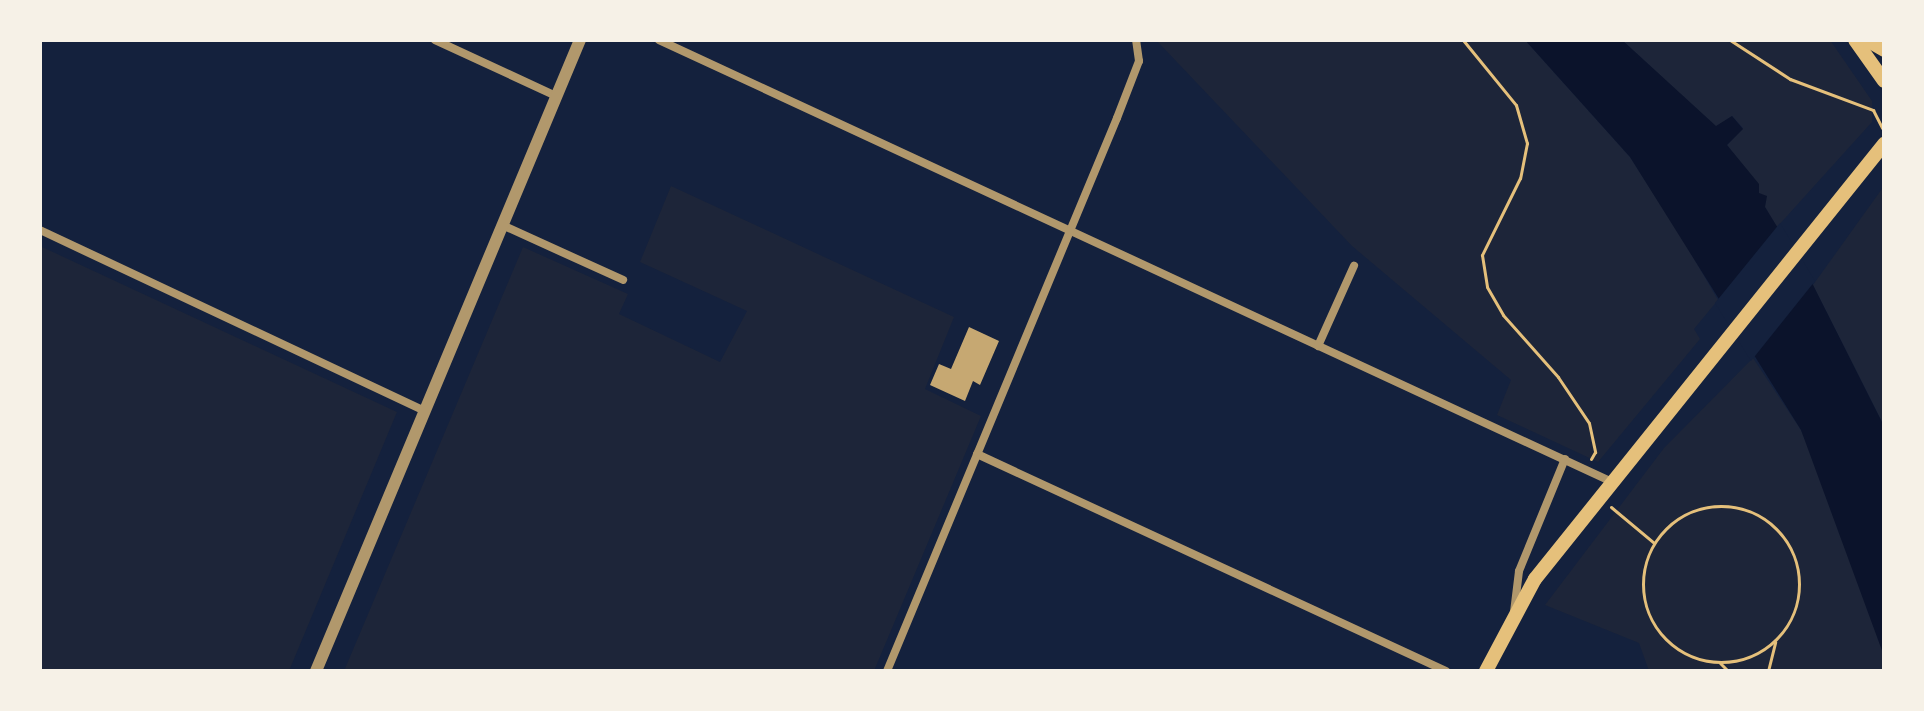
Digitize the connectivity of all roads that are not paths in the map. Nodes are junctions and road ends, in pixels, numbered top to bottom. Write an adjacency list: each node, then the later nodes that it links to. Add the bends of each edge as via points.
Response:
1 (435, 40): 9 (street)
2 (580, 40): 9 (street)
3 (659, 40): 13 (street)
4 (1136, 40): 13 (street, via 1140,52)
5 (1855, 40): 8 (main road)
6 (1867, 40): 7 (main road)
7 (1884, 50)
8 (1884, 81)
9 (556, 96): 11 (street)
10 (1884, 144): 20 (main road)
11 (502, 225): 15 (street); 17 (street)
12 (40, 230): 17 (street)
13 (1071, 232): 16 (street); 18 (street)
14 (1354, 266): 16 (street)
15 (623, 280)
16 (1318, 346): 19 (street)
17 (425, 411): 22 (street)
18 (977, 454): 23 (street); 24 (street)
19 (1565, 459): 20 (street); 21 (street, via 1519,571)
20 (1612, 482): 21 (main road)
21 (1514, 612): 25 (main road)
22 (316, 671)
23 (887, 671)
24 (1446, 671)
25 (1486, 671)

